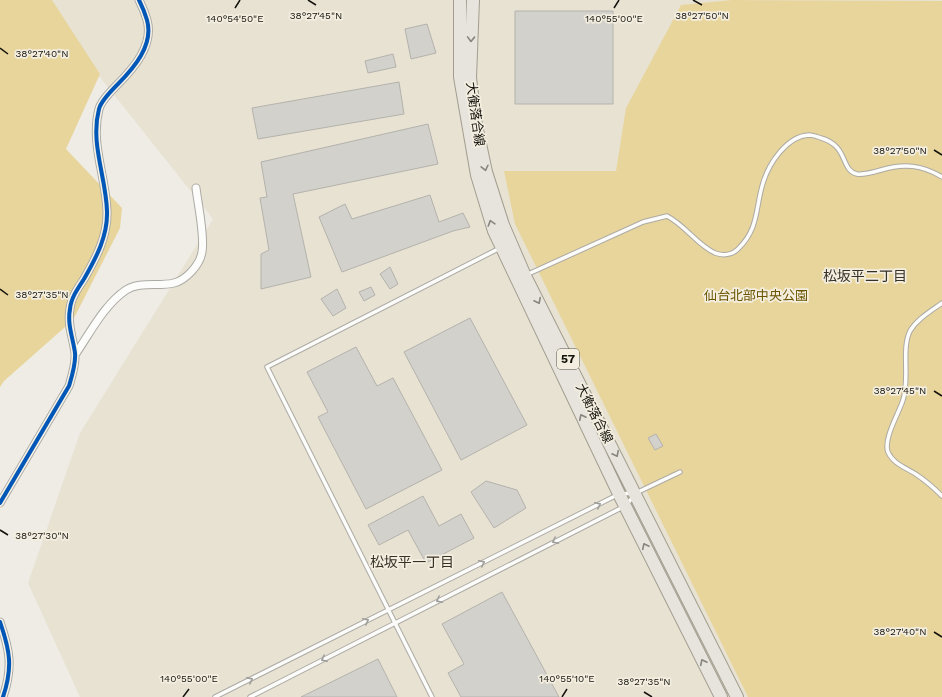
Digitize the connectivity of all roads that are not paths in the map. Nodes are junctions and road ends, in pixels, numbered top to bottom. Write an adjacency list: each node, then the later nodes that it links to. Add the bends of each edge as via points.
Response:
1 (139, 0): 9 (street, via 147,20 145,49 130,72 99,107 96,123 107,211 106,228 94,260 70,308 69,325)
2 (460, 0): 6 (main road, 大衡落合線 / 57, one-way to 2, via 477,175 467,126 460,78)
3 (473, 0): 7 (main road, 大衡落合線 / 57, one-way to 7, via 470,78 476,125 486,172 503,225)
4 (942, 177): 7 (lane, via 924,168 908,165 859,174 850,172 837,146 810,135 796,138 781,150 773,162 763,182 754,226 750,235 735,252 726,255 716,254 667,216 643,222)
5 (196, 188): 9 (street, via 202,253 195,267 174,283 148,284 127,289 107,308)
6 (501, 248): 12 (main road, 大衡落合線 / 57, one-way to 6); 16 (lane, via 267,367)
7 (525, 276): 11 (main road, 大衡落合線 / 57, one-way to 11)
8 (942, 303): 13 (lane, via 916,322 910,332 907,342 906,386 887,450 896,462 916,474)
9 (75, 355): 14 (street, via 69,386)
10 (680, 472): 11 (lane)
11 (636, 493): 12 (lane); 15 (lane); 24 (main road, 大衡落合線 / 57)
12 (619, 494): 15 (main road, 大衡落合線 / 57); 16 (lane, one-way to 12)
13 (942, 496)
14 (0, 503)
15 (625, 506): 18 (lane, one-way to 18); 23 (main road, 大衡落合線 / 57, one-way to 15)
16 (388, 610): 18 (lane); 20 (lane, one-way to 16)
17 (0, 622): 19 (street, via 10,661 10,677)
18 (395, 623): 21 (lane, one-way to 21); 22 (lane)
19 (3, 697)
20 (215, 697)
21 (250, 697)
22 (432, 697)
23 (720, 697)
24 (737, 697)

